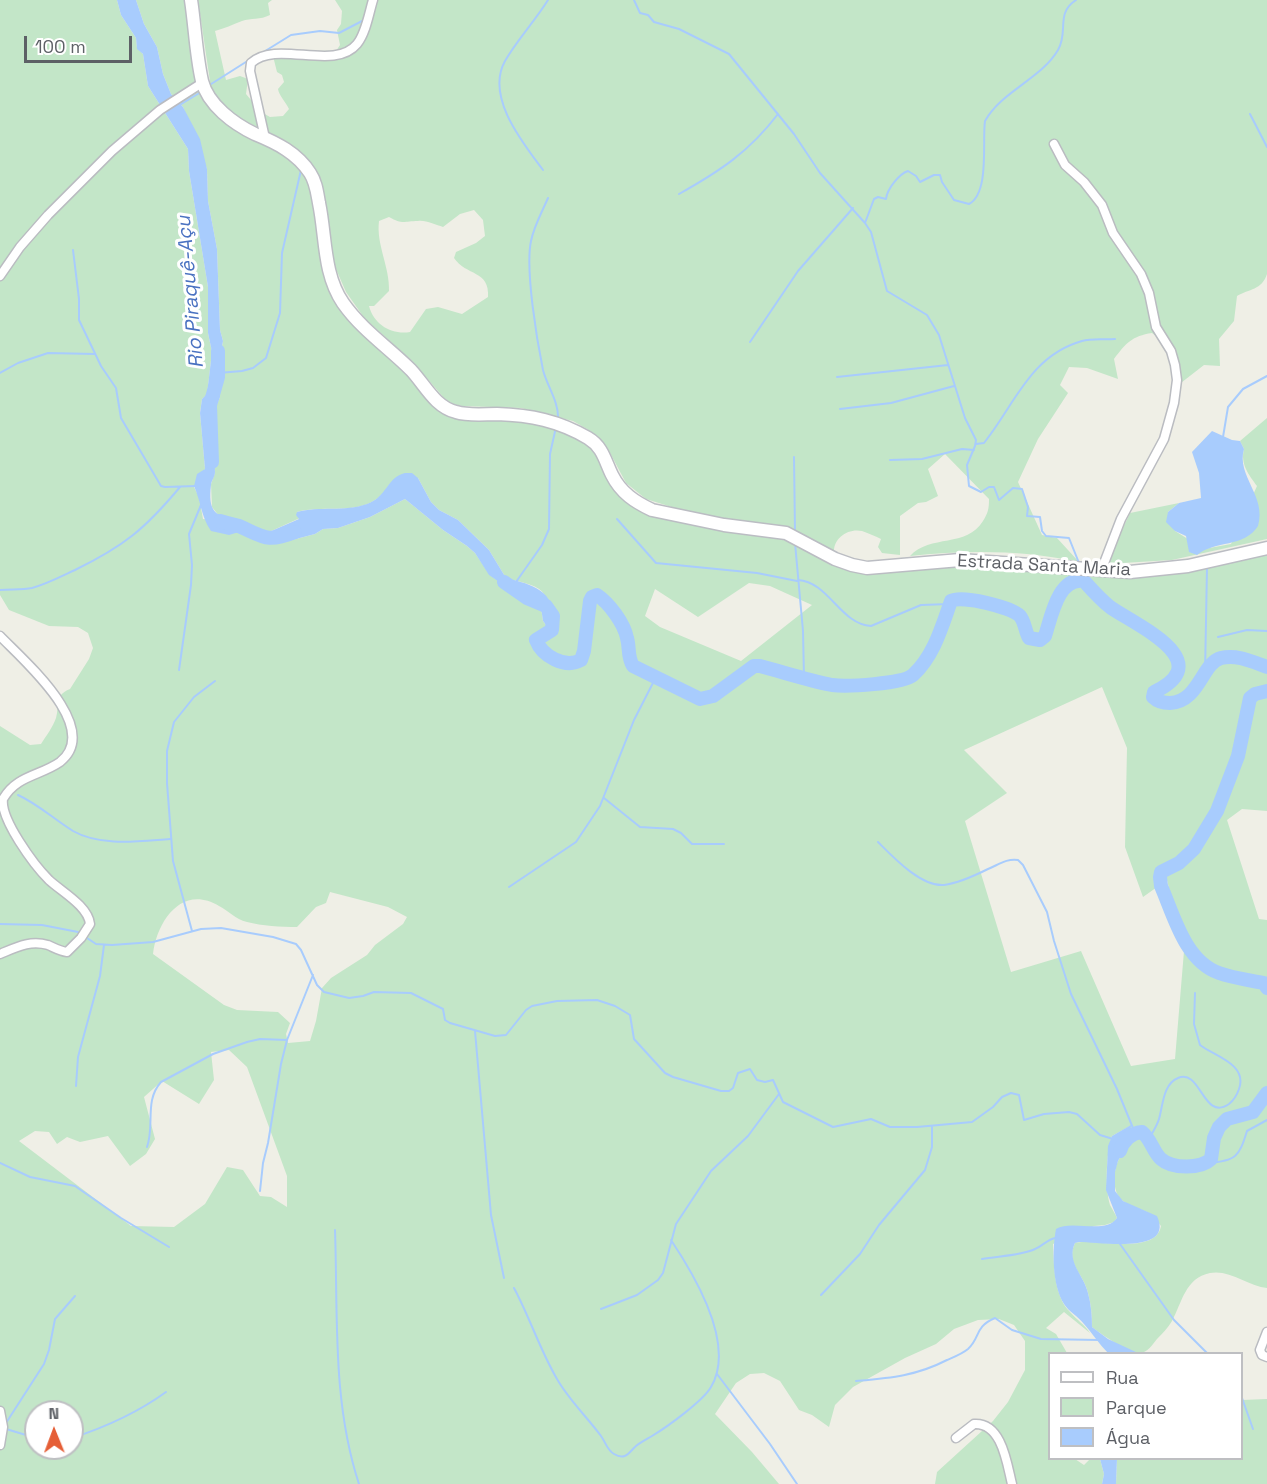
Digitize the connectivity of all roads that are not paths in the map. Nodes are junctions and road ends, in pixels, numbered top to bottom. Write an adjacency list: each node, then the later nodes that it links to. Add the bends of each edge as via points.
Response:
1 (191, 0): 3 (street, Estrada Santa Maria)
2 (373, 0): 4 (street, via 358,42 348,50 320,56 267,55 251,63)
3 (202, 83): 4 (street, Estrada Santa Maria, via 231,120); 6 (street, via 160,110 112,151 48,215)
4 (265, 138): 8 (street, Estrada Santa Maria, via 299,159 311,174 324,225 327,267 343,303 445,408 466,414 525,415 553,422 592,441 602,451 620,488 641,505 724,525 786,533 852,565 867,568 960,560)
5 (1054, 144): 8 (street, via 1065,165 1102,205 1113,233 1141,274 1156,327 1171,351 1177,380 1164,439 1121,519)
6 (0, 276)
7 (1267, 548): 8 (street, Estrada Santa Maria, via 1188,566)
8 (1101, 571)
9 (0, 636): 10 (street, via 52,692 69,720 73,737 68,753 59,762 10,789 3,799 4,811 30,856 48,879 87,914 90,924 67,952 33,943)
10 (0, 954)
11 (1267, 1332): 12 (street, via 1260,1348)
12 (1267, 1357)
13 (0, 1411): 15 (street)
14 (956, 1438): 16 (street, via 974,1424 986,1426 1000,1443)
15 (0, 1445)
16 (1012, 1484)

